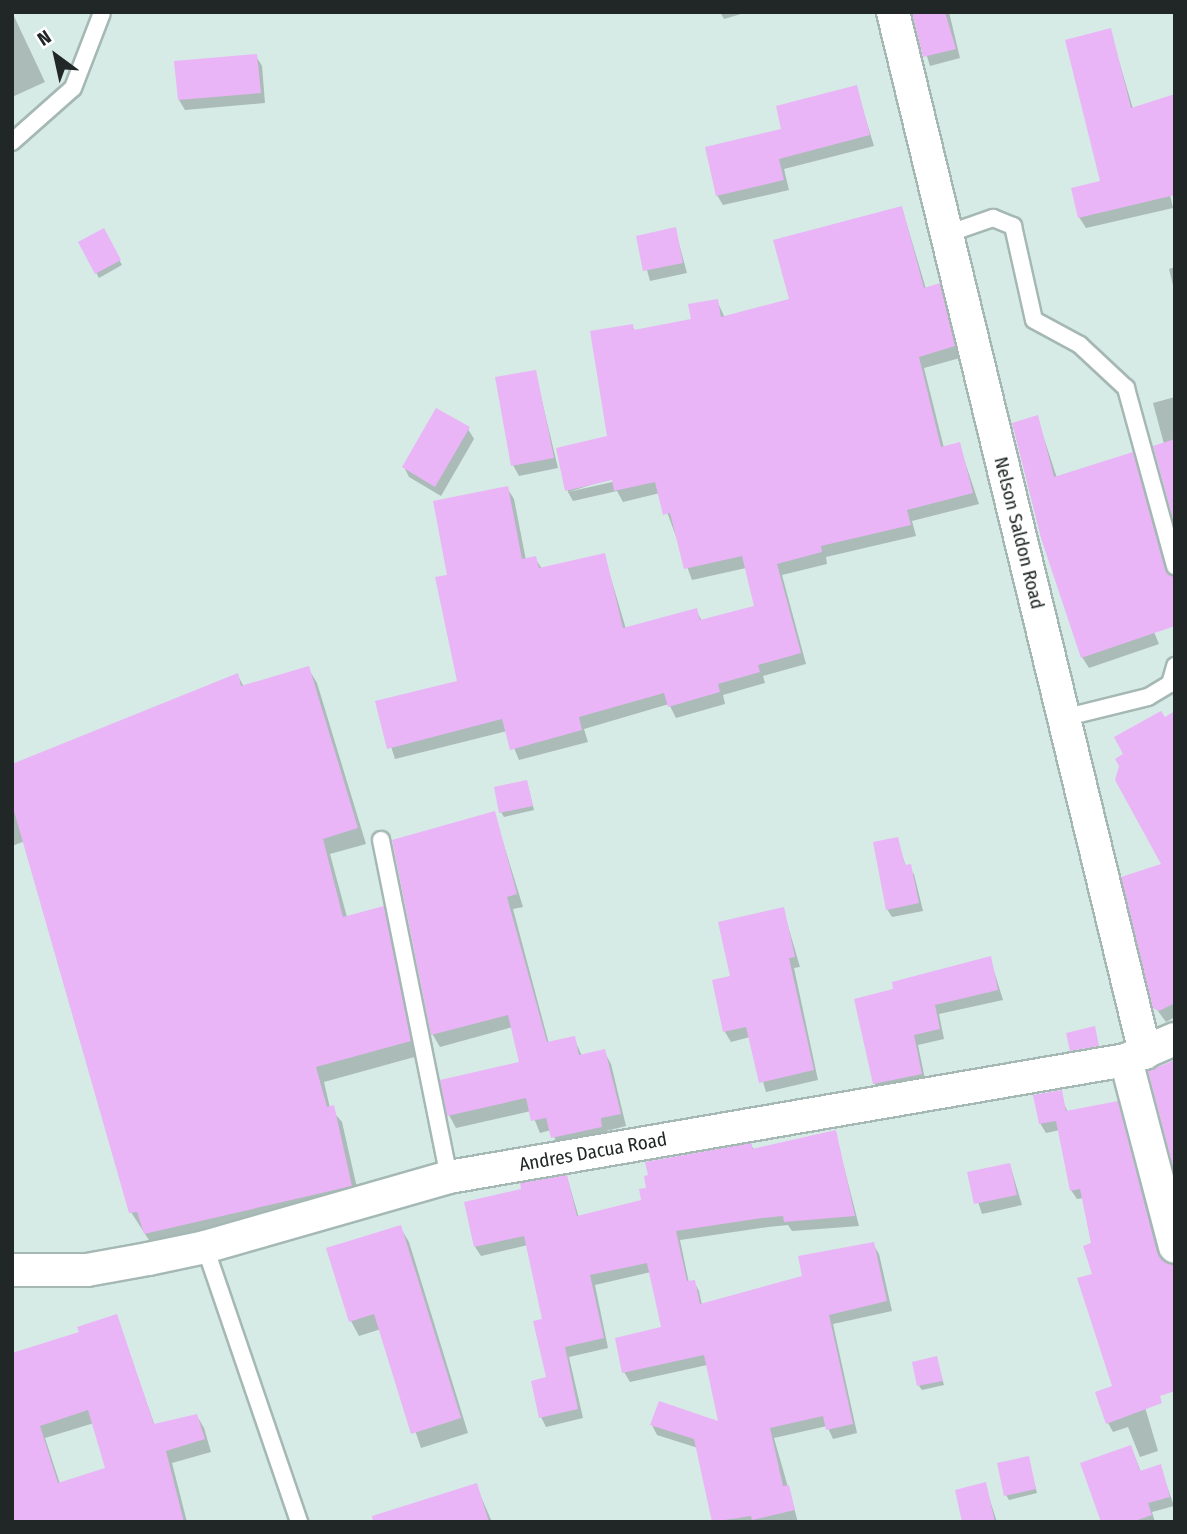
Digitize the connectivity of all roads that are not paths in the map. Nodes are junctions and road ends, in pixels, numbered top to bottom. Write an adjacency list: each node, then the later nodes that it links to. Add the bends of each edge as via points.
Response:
1 (892, 12): 4 (street, Nelson Saldon Road)
2 (102, 13): 3 (lane, via 73,88)
3 (12, 142)
4 (947, 234): 5 (lane, via 993,218 1013,226 1034,320 1080,345 1126,388); 7 (street, Nelson Saldon Road)
5 (1175, 566)
6 (1175, 666): 7 (lane, via 1170,684 1148,697)
7 (1063, 718): 10 (street, Nelson Saldon Road)
8 (381, 841): 11 (lane)
9 (1175, 1039): 10 (street, Andres Dacua Road)
10 (1136, 1056): 11 (street, Andres Dacua Road); 13 (street, Nelson Saldon Road)
11 (449, 1177): 12 (street, Andres Dacua Road)
12 (205, 1247): 14 (street, Andres Dacua Road, via 87,1270); 15 (lane)
13 (1175, 1247)
14 (12, 1269)
15 (299, 1522)

